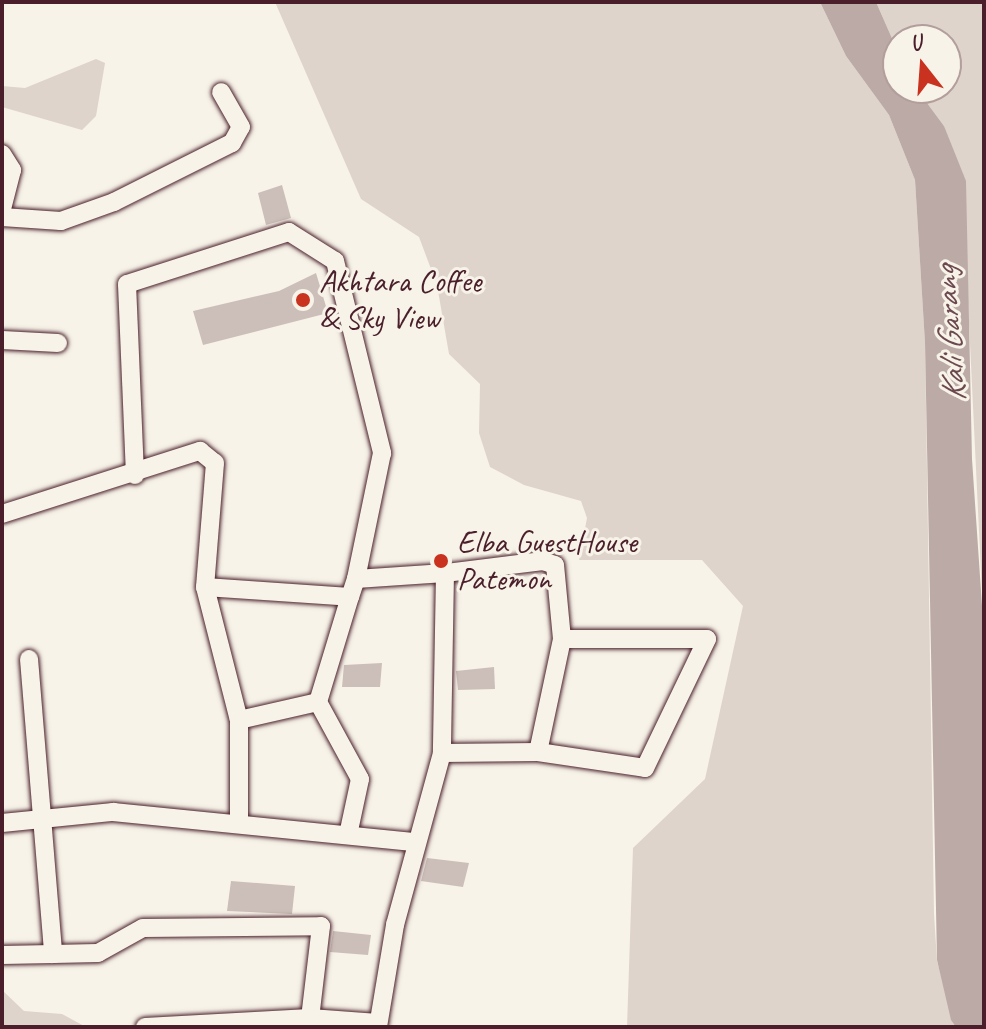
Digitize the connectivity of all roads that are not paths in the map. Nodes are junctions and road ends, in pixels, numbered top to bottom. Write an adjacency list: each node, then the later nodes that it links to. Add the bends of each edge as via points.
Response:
1 (221, 92): 4 (street, via 241,127 232,143 114,202 61,221)
2 (2, 154): 3 (street, via 12,170)
3 (2, 209)
4 (2, 217)
5 (2, 340): 6 (street)
6 (58, 343)
7 (135, 475): 8 (street); 10 (street, via 200,451 211,453 215,463); 11 (street, via 127,284 289,232 335,261 382,453)
8 (2, 514)
9 (445, 573): 11 (street); 12 (street, via 543,561 555,565); 17 (street)
10 (205, 587): 11 (street); 15 (street)
11 (353, 588): 14 (street)
12 (562, 639): 16 (street); 16 (street, via 707,639 645,768)
13 (29, 659): 18 (street)
14 (318, 702): 15 (street); 21 (street, via 360,779)
15 (239, 720): 20 (street)
16 (538, 752): 17 (street)
17 (442, 753): 22 (street)
18 (42, 819): 19 (street); 20 (street, via 113,812); 23 (street)
19 (2, 823)
20 (239, 824): 21 (street)
21 (348, 835): 22 (street)
22 (416, 842): 26 (street)
23 (53, 954): 24 (street); 25 (street, via 98,953 143,928 321,926)
24 (2, 955)
25 (310, 1018): 26 (street); 27 (street)
26 (378, 1025)
27 (145, 1027)

